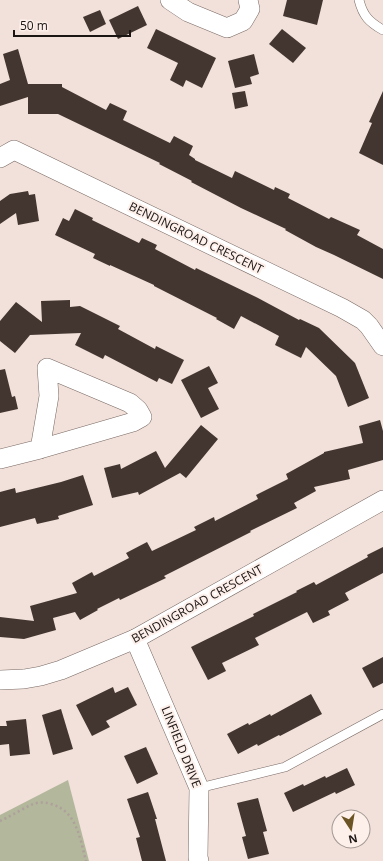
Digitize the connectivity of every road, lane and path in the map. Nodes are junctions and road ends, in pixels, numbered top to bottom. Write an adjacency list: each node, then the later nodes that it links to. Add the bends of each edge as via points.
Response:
1 (170, 0): 2 (street, via 188,12 227,28 243,21 250,9)
2 (248, 0)
3 (359, 0): 4 (lane, via 365,16 372,24)
4 (383, 30)
5 (0, 158): 6 (street, BENDINGROAD CRESCENT, via 14,150 342,308 363,320)
6 (383, 346)
7 (40, 449): 7 (street, via 49,396 47,368 130,403 142,416 133,422); 8 (street)
8 (0, 458)
9 (383, 500): 10 (street, BENDINGROAD CRESCENT)
10 (135, 639): 11 (street, BENDINGROAD CRESCENT, via 61,670 24,679); 13 (street, LINFIELD DRIVE)
11 (0, 680)
12 (383, 714): 13 (lane, via 285,767)
13 (199, 788): 16 (street, LINFIELD DRIVE)
14 (0, 821): 15 (path, via 34,804 44,802 56,806 67,813 74,822)
15 (86, 861)
16 (199, 861)

